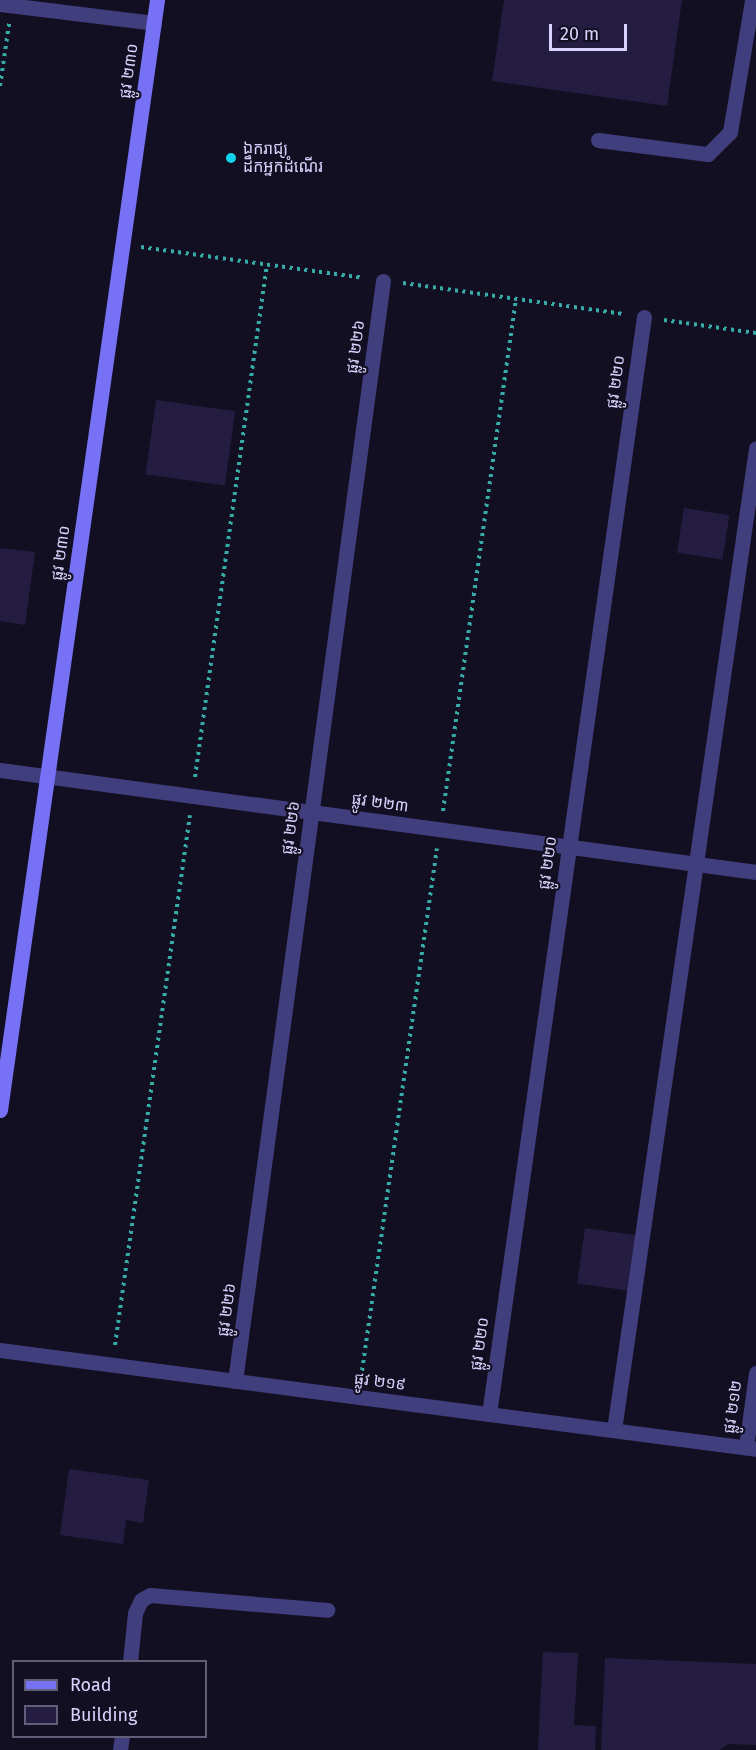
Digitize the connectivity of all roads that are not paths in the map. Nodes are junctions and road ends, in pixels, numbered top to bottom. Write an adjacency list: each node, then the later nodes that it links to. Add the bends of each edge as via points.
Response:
1 (157, 0): 4 (street, ផ្លូវ ២៣០)
2 (752, 0): 5 (street)
3 (6, 5): 4 (street)
4 (154, 23): 11 (street, ផ្លូវ ២៣០)
5 (751, 47): 6 (street, via 730,132 708,154)
6 (598, 140)
7 (383, 280): 12 (street, ផ្លូវ ២២៦)
8 (644, 317): 13 (street, ផ្លូវ ២២០)
9 (756, 448): 14 (street)
10 (0, 770): 11 (street, ផ្លូវ ២២៣)
11 (47, 776): 12 (street, ផ្លូវ ២២៣); 16 (street, ផ្លូវ ២៣០)
12 (312, 812): 13 (street, ផ្លូវ ២២៣); 19 (street, ផ្លូវ ២២៦)
13 (569, 847): 14 (street, ផ្លូវ ២២៣); 20 (street, ផ្លូវ ២២០)
14 (696, 864): 15 (street, ផ្លូវ ២២៣); 21 (street)
15 (756, 872)
16 (0, 1110)
17 (0, 1350): 19 (street, ផ្លូវ ២១៩)
18 (756, 1373): 22 (street, ផ្លូវ ២១២)
19 (236, 1381): 20 (street, ផ្លូវ ២១៩)
20 (489, 1414): 21 (street, ផ្លូវ ២១៩)
21 (614, 1430): 22 (street, ផ្លូវ ២១៩)
22 (751, 1448)
23 (327, 1610): 24 (street, via 150,1595 141,1600 135,1613)
24 (130, 1660)

